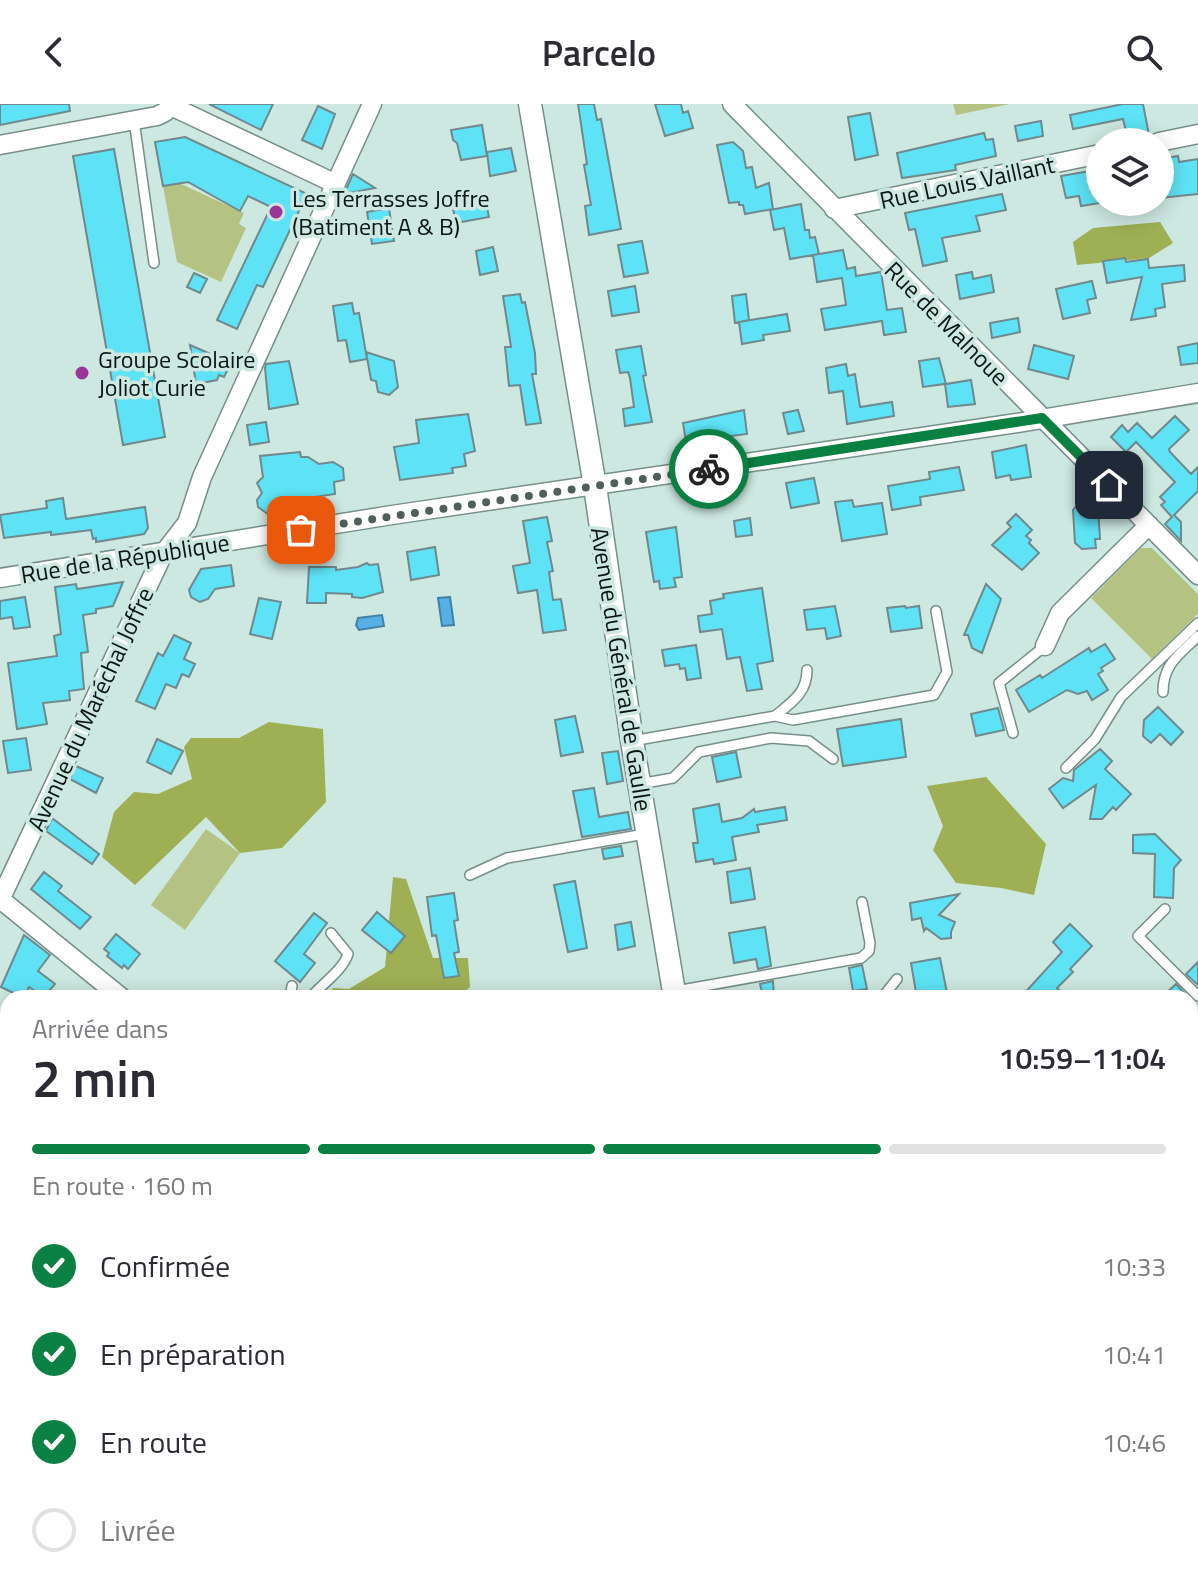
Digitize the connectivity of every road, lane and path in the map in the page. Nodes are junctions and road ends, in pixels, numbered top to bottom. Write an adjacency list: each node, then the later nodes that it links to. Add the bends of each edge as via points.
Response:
1 (372, 104): 10 (street, Avenue du Maréchal Joffre)
2 (530, 104): 15 (street, Avenue du Général de Gaulle)
3 (172, 105): 5 (street, via 157,116); 10 (street)
4 (739, 106): 11 (street, Rue de Malnoue)
5 (134, 120): 8 (street); 12 (lane)
6 (1198, 134): 7 (street)
7 (1174, 139)
8 (0, 145)
9 (1086, 157): 11 (street, Rue Louis Vaillant)
10 (334, 183): 16 (street, Avenue du Maréchal Joffre, via 202,477)
11 (834, 209): 14 (street, Rue de Malnoue)
12 (154, 263)
13 (1198, 393): 14 (street, Rue de la République)
14 (1042, 418): 15 (street, Rue de la République); 17 (street, Rue de Malnoue)
15 (595, 486): 18 (street, Rue de la République); 30 (street, Avenue du Général de Gaulle)
16 (187, 523): 18 (street); 19 (street, Avenue du Maréchal Joffre)
17 (1149, 525): 20 (street, Rue de Malnoue); 25 (street, via 1060,613)
18 (209, 544): 19 (street, Rue de la République)
19 (163, 554): 21 (street, Rue de la République); 36 (street, Avenue du Maréchal Joffre)
20 (1198, 575)
21 (0, 578)
22 (936, 611): 28 (lane, via 947,672 934,695 793,720)
23 (1198, 623): 32 (lane, via 1121,697 1095,739)
24 (1198, 636): 27 (lane, via 1168,666)
25 (1045, 646): 29 (lane, via 999,683)
26 (807, 670): 28 (lane, via 802,693)
27 (1163, 692)
28 (775, 716): 30 (lane)
29 (1013, 733)
30 (632, 741): 33 (street, Avenue du Général de Gaulle)
31 (833, 759): 33 (lane, via 809,741 771,738 699,752 673,778)
32 (1066, 768)
33 (639, 784): 34 (street, Avenue du Général de Gaulle)
34 (647, 834): 35 (lane, via 507,858); 45 (street, Avenue du Général de Gaulle)
35 (470, 875)
36 (0, 900): 42 (street)
37 (862, 902): 46 (lane, via 870,943 861,958)
38 (1165, 909): 48 (lane, via 1138,936)
39 (331, 933): 44 (lane, via 348,954 344,966)
40 (897, 979): 47 (lane)
41 (292, 986): 43 (lane)
42 (112, 990)
43 (291, 990)
44 (317, 990)
45 (673, 990)
46 (699, 990)
47 (888, 990)
48 (1192, 990)

